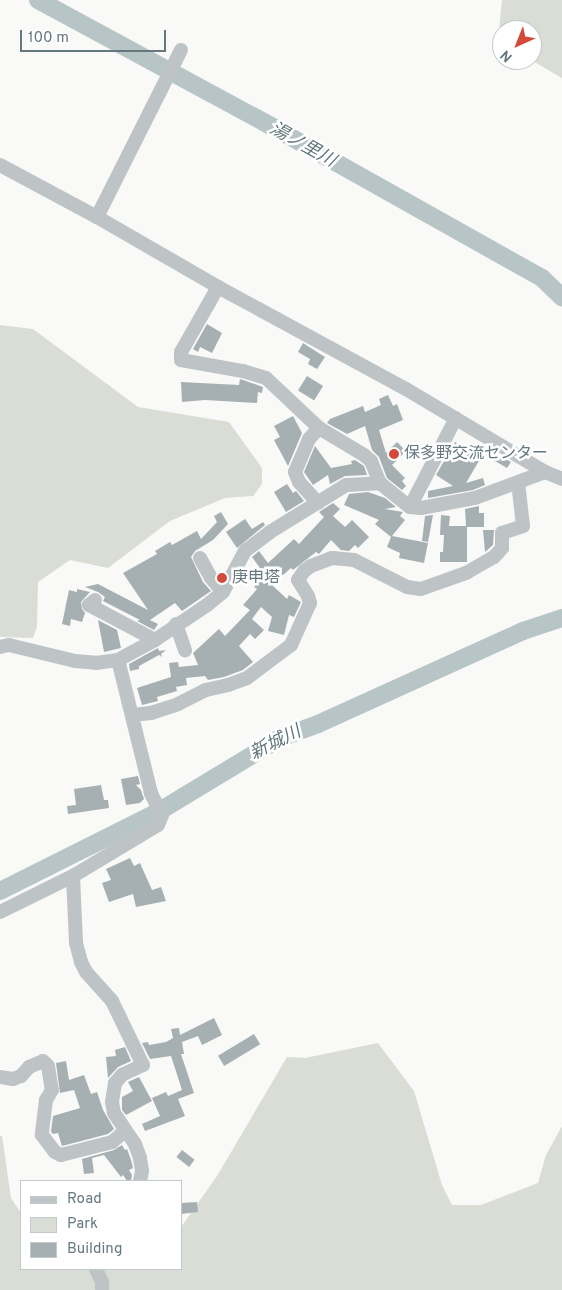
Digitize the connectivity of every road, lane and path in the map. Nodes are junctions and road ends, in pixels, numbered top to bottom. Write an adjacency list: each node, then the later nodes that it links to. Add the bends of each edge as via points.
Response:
1 (181, 50): 3 (street)
2 (0, 165): 3 (street)
3 (98, 217): 4 (street)
4 (218, 288): 5 (street); 6 (street, via 182,352 181,360 266,378)
5 (456, 418): 7 (street); 12 (street)
6 (319, 428): 10 (street, via 371,461); 11 (street, via 309,439 295,472 299,482)
7 (545, 472): 8 (street); 9 (street)
8 (562, 478)
9 (518, 482): 12 (street, via 475,498 436,507); 21 (street, via 523,526 502,533 502,548 494,557 466,573 421,589 406,588 354,560 332,558 312,566 298,580 310,603 291,645 247,678 206,690 160,710)
10 (380, 484): 11 (street, via 346,486); 12 (street)
11 (318, 503): 14 (street, via 245,551)
12 (410, 507)
13 (200, 558): 14 (street, via 210,578)
14 (223, 592): 16 (street)
15 (95, 600): 17 (street, via 89,605)
16 (176, 624): 17 (street); 19 (street)
17 (155, 640): 20 (street)
18 (0, 647): 20 (street, via 9,645 89,662)
19 (186, 650)
20 (118, 660): 21 (street)
21 (132, 715): 22 (street, via 151,793 162,815 158,825)
22 (73, 876): 23 (street); 25 (street, via 76,943 81,962 112,1001 143,1065 122,1075 112,1090 114,1113)
23 (0, 912)
24 (0, 1077): 25 (street, via 13,1079 43,1061 48,1066 52,1090 44,1107 42,1135 61,1155 112,1142)
25 (125, 1131): 26 (street, via 140,1158)
26 (140, 1180)
27 (96, 1270): 28 (street)
28 (102, 1290)

